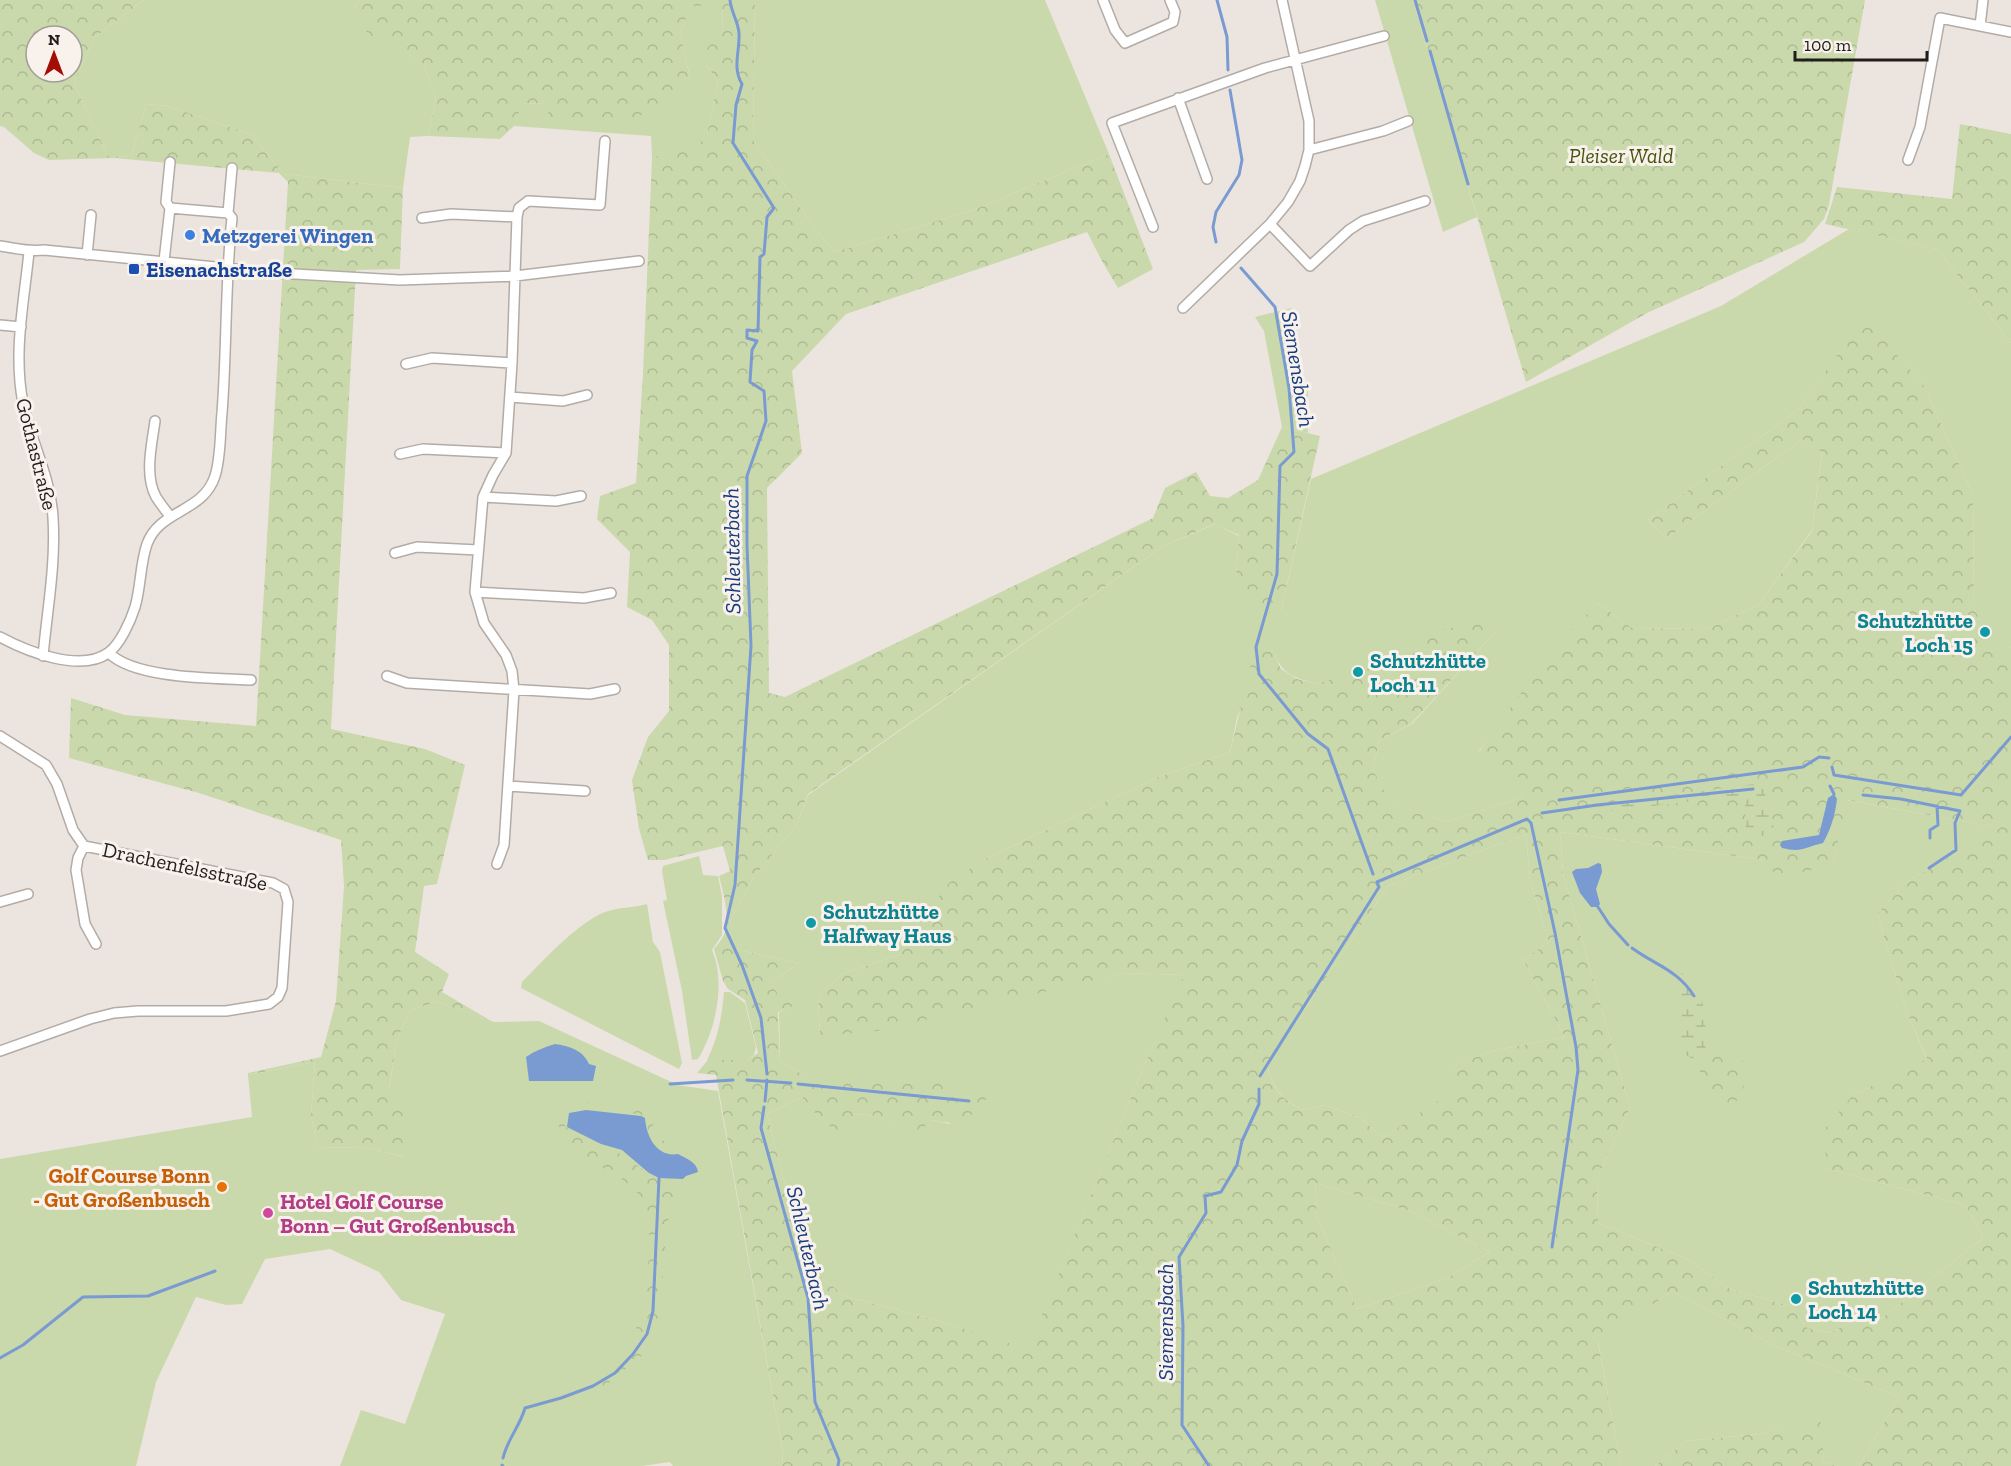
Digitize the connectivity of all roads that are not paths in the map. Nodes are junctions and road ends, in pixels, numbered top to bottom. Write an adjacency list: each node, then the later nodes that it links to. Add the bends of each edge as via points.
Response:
1 (1103, 0): 2 (street, via 1125,43 1173,22 1175,12)
2 (1170, 0)
3 (1282, 0): 8 (street)
4 (1983, 0): 5 (street)
5 (1980, 26): 6 (street); 13 (street, via 1940,18 1920,127)
6 (2011, 32)
7 (1384, 36): 8 (street)
8 (1296, 61): 9 (street); 12 (street, via 1309,121)
9 (1178, 98): 16 (street); 24 (street, via 1112,123)
10 (1408, 121): 12 (street)
11 (605, 141): 21 (street, via 600,206 528,201 519,208)
12 (1309, 150): 23 (street, via 1300,182)
13 (1908, 160)
14 (170, 162): 18 (street, via 166,202)
15 (232, 168): 19 (street)
16 (1207, 179)
17 (1425, 201): 23 (street, via 1363,221 1310,266)
18 (170, 208): 19 (street); 28 (street)
19 (228, 213): 30 (street, via 232,218)
20 (91, 215): 27 (street)
21 (517, 217): 22 (street, via 451,214); 31 (street)
22 (422, 218)
23 (1270, 224): 32 (street)
24 (1153, 227)
25 (0, 246): 26 (street)
26 (29, 252): 27 (street); 34 (street, Gothastraße)
27 (87, 255): 28 (street)
28 (165, 261): 30 (street)
29 (639, 261): 31 (street)
30 (227, 267): 31 (street, via 357,279); 44 (street, via 226,361 215,475 194,505)
31 (515, 276): 35 (street)
32 (1183, 308)
33 (0, 325): 34 (street)
34 (21, 327): 51 (street, Gothastraße, via 20,382 24,406 50,489 53,518)
35 (512, 363): 36 (street, via 432,358); 38 (street)
36 (406, 364)
37 (587, 395): 38 (street, via 563,401)
38 (510, 397): 40 (street)
39 (155, 421): 44 (street, via 151,483)
40 (506, 453): 41 (street, via 423,449); 43 (street)
41 (400, 454)
42 (581, 496): 43 (street, via 556,501)
43 (483, 497): 45 (street)
44 (170, 516): 50 (street, via 160,523 147,543 131,619)
45 (478, 550): 46 (street, via 417,547); 47 (street)
46 (395, 553)
47 (475, 592): 48 (street, via 584,598); 55 (street, via 484,623 506,655)
48 (611, 593)
49 (0, 637): 51 (street)
50 (109, 653): 51 (street, via 86,660); 53 (street, via 126,664 167,674)
51 (43, 656)
52 (387, 676): 55 (street, via 407,683)
53 (251, 680)
54 (615, 689): 55 (street, via 590,694)
55 (514, 690): 57 (street)
56 (0, 736): 59 (street, Drachenfelsstraße, via 46,765 73,830)
57 (508, 786): 58 (street); 60 (street, via 504,845)
58 (585, 791)
59 (84, 846): 63 (street, Drachenfelsstraße, via 76,870 85,924); 64 (street, Drachenfelsstraße, via 273,883 284,890 288,902 282,988 269,1004 226,1011 114,1013)
60 (498, 864)
61 (28, 894): 62 (street)
62 (0, 902)
63 (96, 944)
64 (0, 1051)

